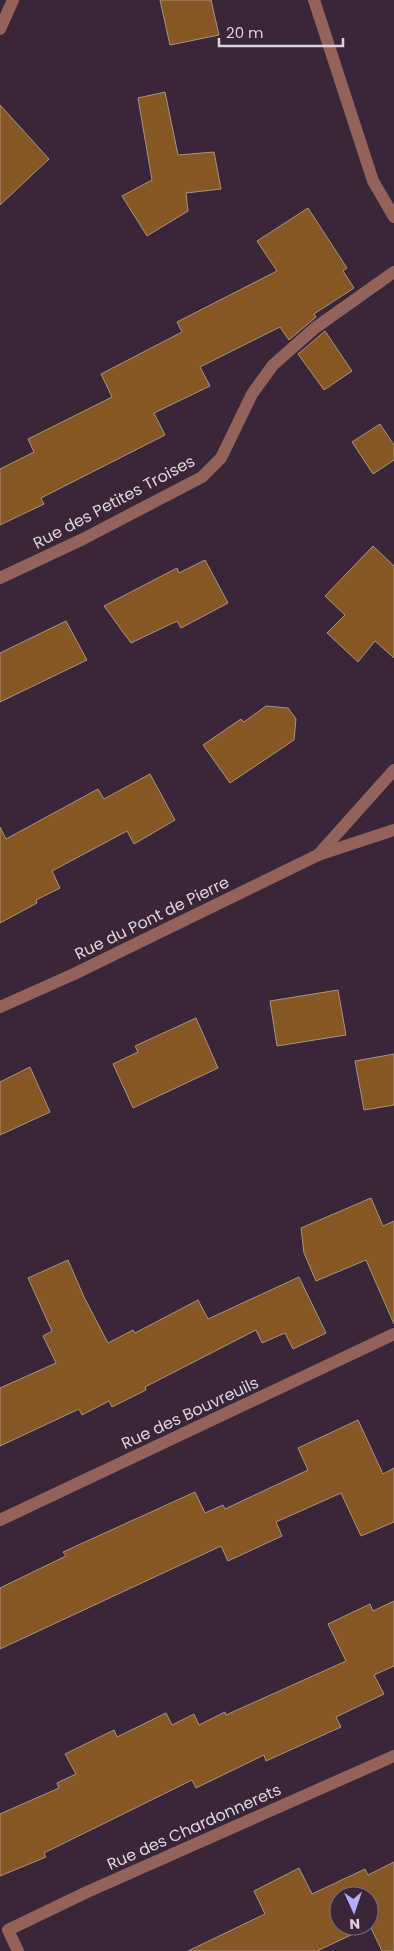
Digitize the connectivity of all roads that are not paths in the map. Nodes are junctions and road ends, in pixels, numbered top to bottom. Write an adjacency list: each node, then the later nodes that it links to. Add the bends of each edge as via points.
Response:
1 (13, 0): 3 (street)
2 (314, 0): 4 (street, via 373,180)
3 (0, 29)
4 (394, 217)
5 (394, 272): 6 (street, Rue des Petites Troises, via 315,328 273,365 252,394 221,458 202,477 84,539)
6 (0, 578)
7 (394, 770): 9 (street, Rue du Pont de Pierre)
8 (394, 830): 9 (street, Rue du Pont de Pierre)
9 (318, 855): 10 (street, Rue du Pont de Pierre)
10 (0, 1007)
11 (394, 1334): 12 (street, Rue des Bouvreuils)
12 (0, 1520)
13 (394, 1756): 14 (street, Rue des Chardonnerets, via 87,1892)
14 (4, 1934): 15 (street, Rue des Chardonnerets)
15 (18, 1951)

